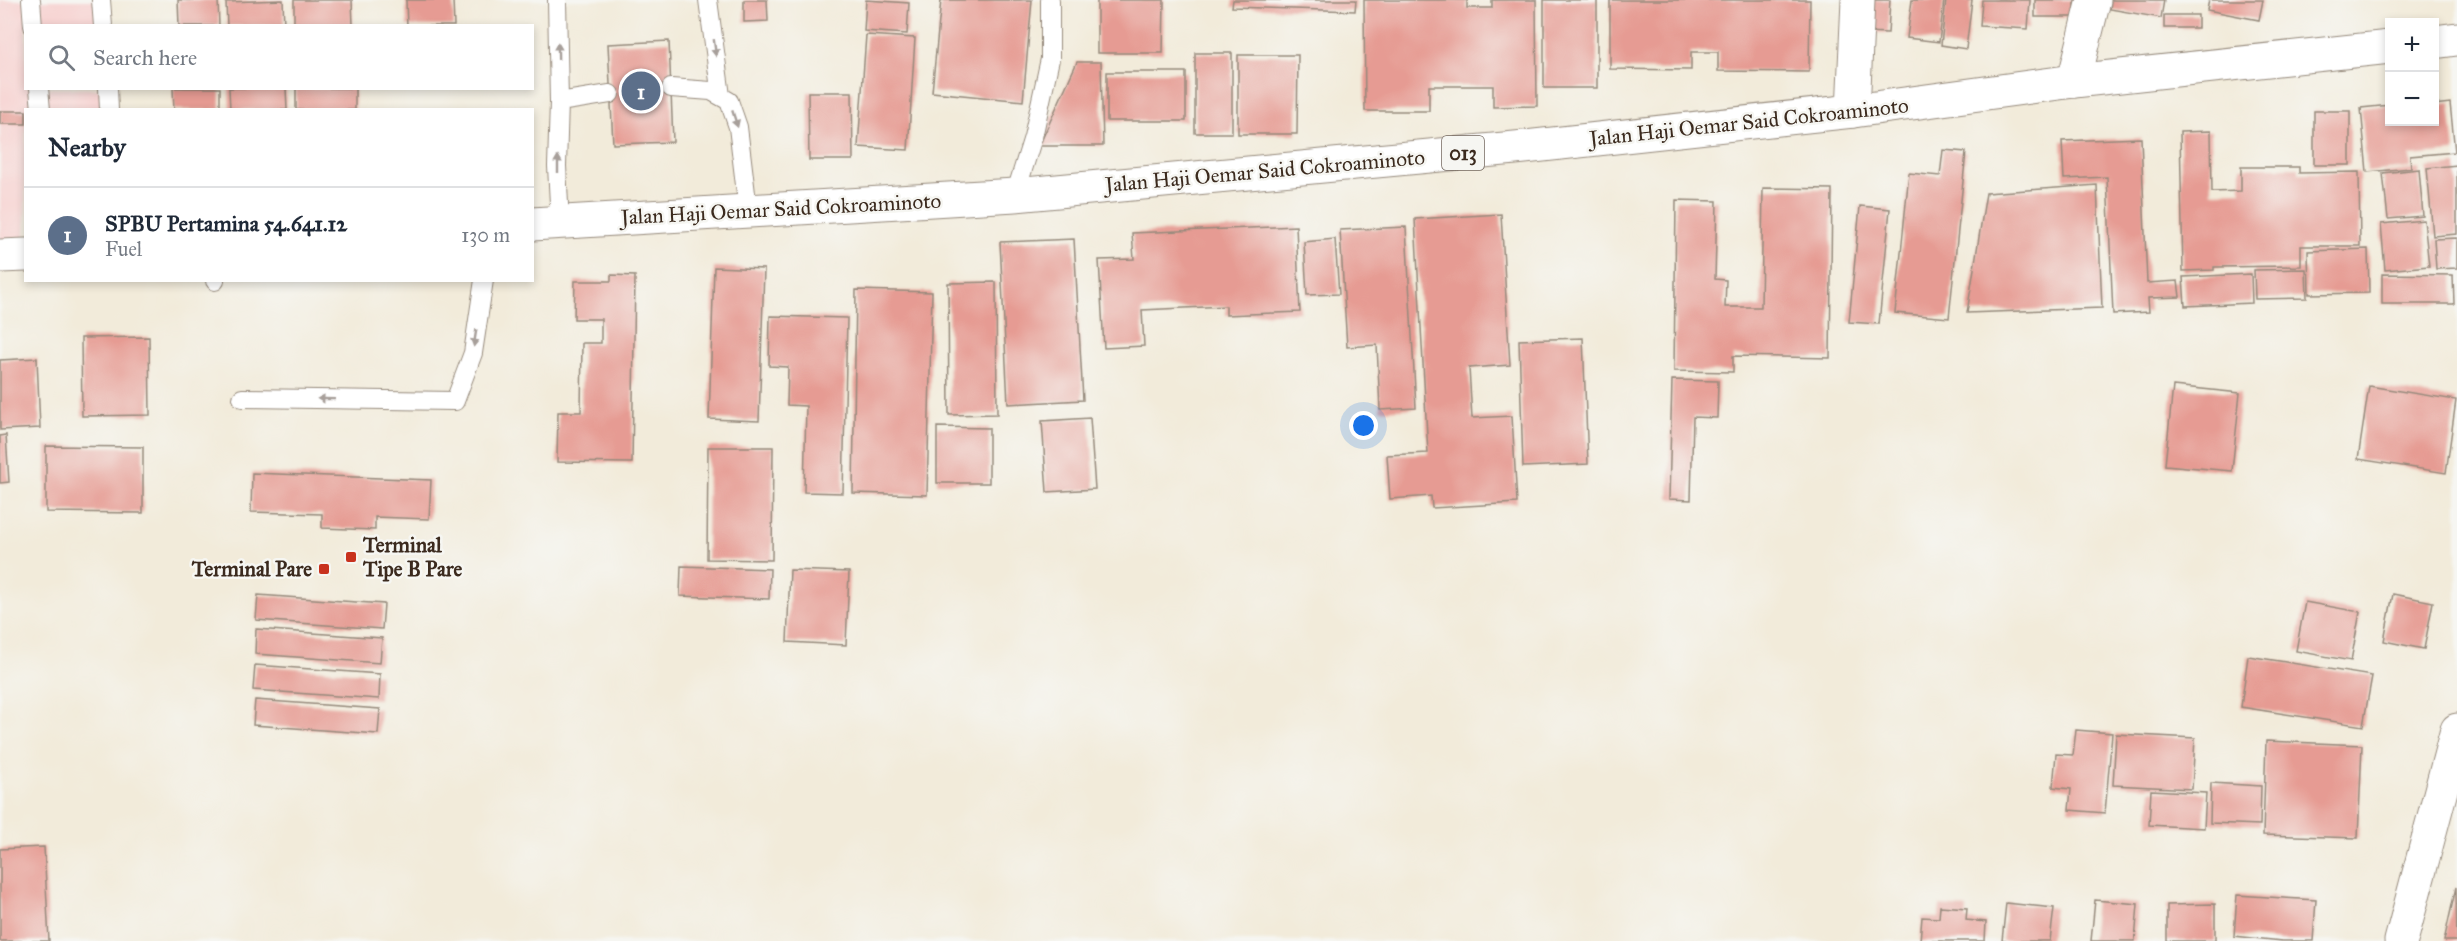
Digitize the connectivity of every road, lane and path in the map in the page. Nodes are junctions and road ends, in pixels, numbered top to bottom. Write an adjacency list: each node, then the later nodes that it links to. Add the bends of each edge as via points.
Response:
1 (31, 0): 8 (lane)
2 (101, 0): 9 (lane)
3 (557, 0): 19 (lane, one-way to 3)
4 (708, 0): 18 (lane, one-way to 18)
5 (1050, 0): 23 (lane, via 1050,59)
6 (1858, 0): 22 (main road)
7 (2094, 0): 13 (main road)
8 (33, 24)
9 (103, 24)
10 (2457, 39): 11 (main road)
11 (2439, 41)
12 (2385, 47): 13 (main road, Jalan Haji Oemar Said Cokroaminoto / 013)
13 (2074, 81): 22 (main road, Jalan Haji Oemar Said Cokroaminoto / 013)
14 (671, 88): 18 (lane, via 711,91)
15 (39, 90): 20 (lane)
16 (108, 90): 21 (lane)
17 (610, 94): 19 (lane)
18 (721, 96): 24 (lane, one-way to 24, via 729,101 738,127)
19 (559, 102): 25 (lane, one-way to 19, via 557,166)
20 (41, 108)
21 (109, 108)
22 (1853, 111): 23 (main road, Jalan Haji Oemar Said Cokroaminoto / 013)
23 (1015, 195): 24 (main road, Jalan Haji Oemar Said Cokroaminoto / 013)
24 (748, 210): 25 (main road, Jalan Haji Oemar Said Cokroaminoto / 013)
25 (546, 223)
26 (24, 255): 27 (main road)
27 (0, 256)
28 (484, 282): 29 (lane, one-way to 29, via 473,353 455,401)
29 (242, 398)
30 (2457, 730): 31 (main road)
31 (2401, 941)

